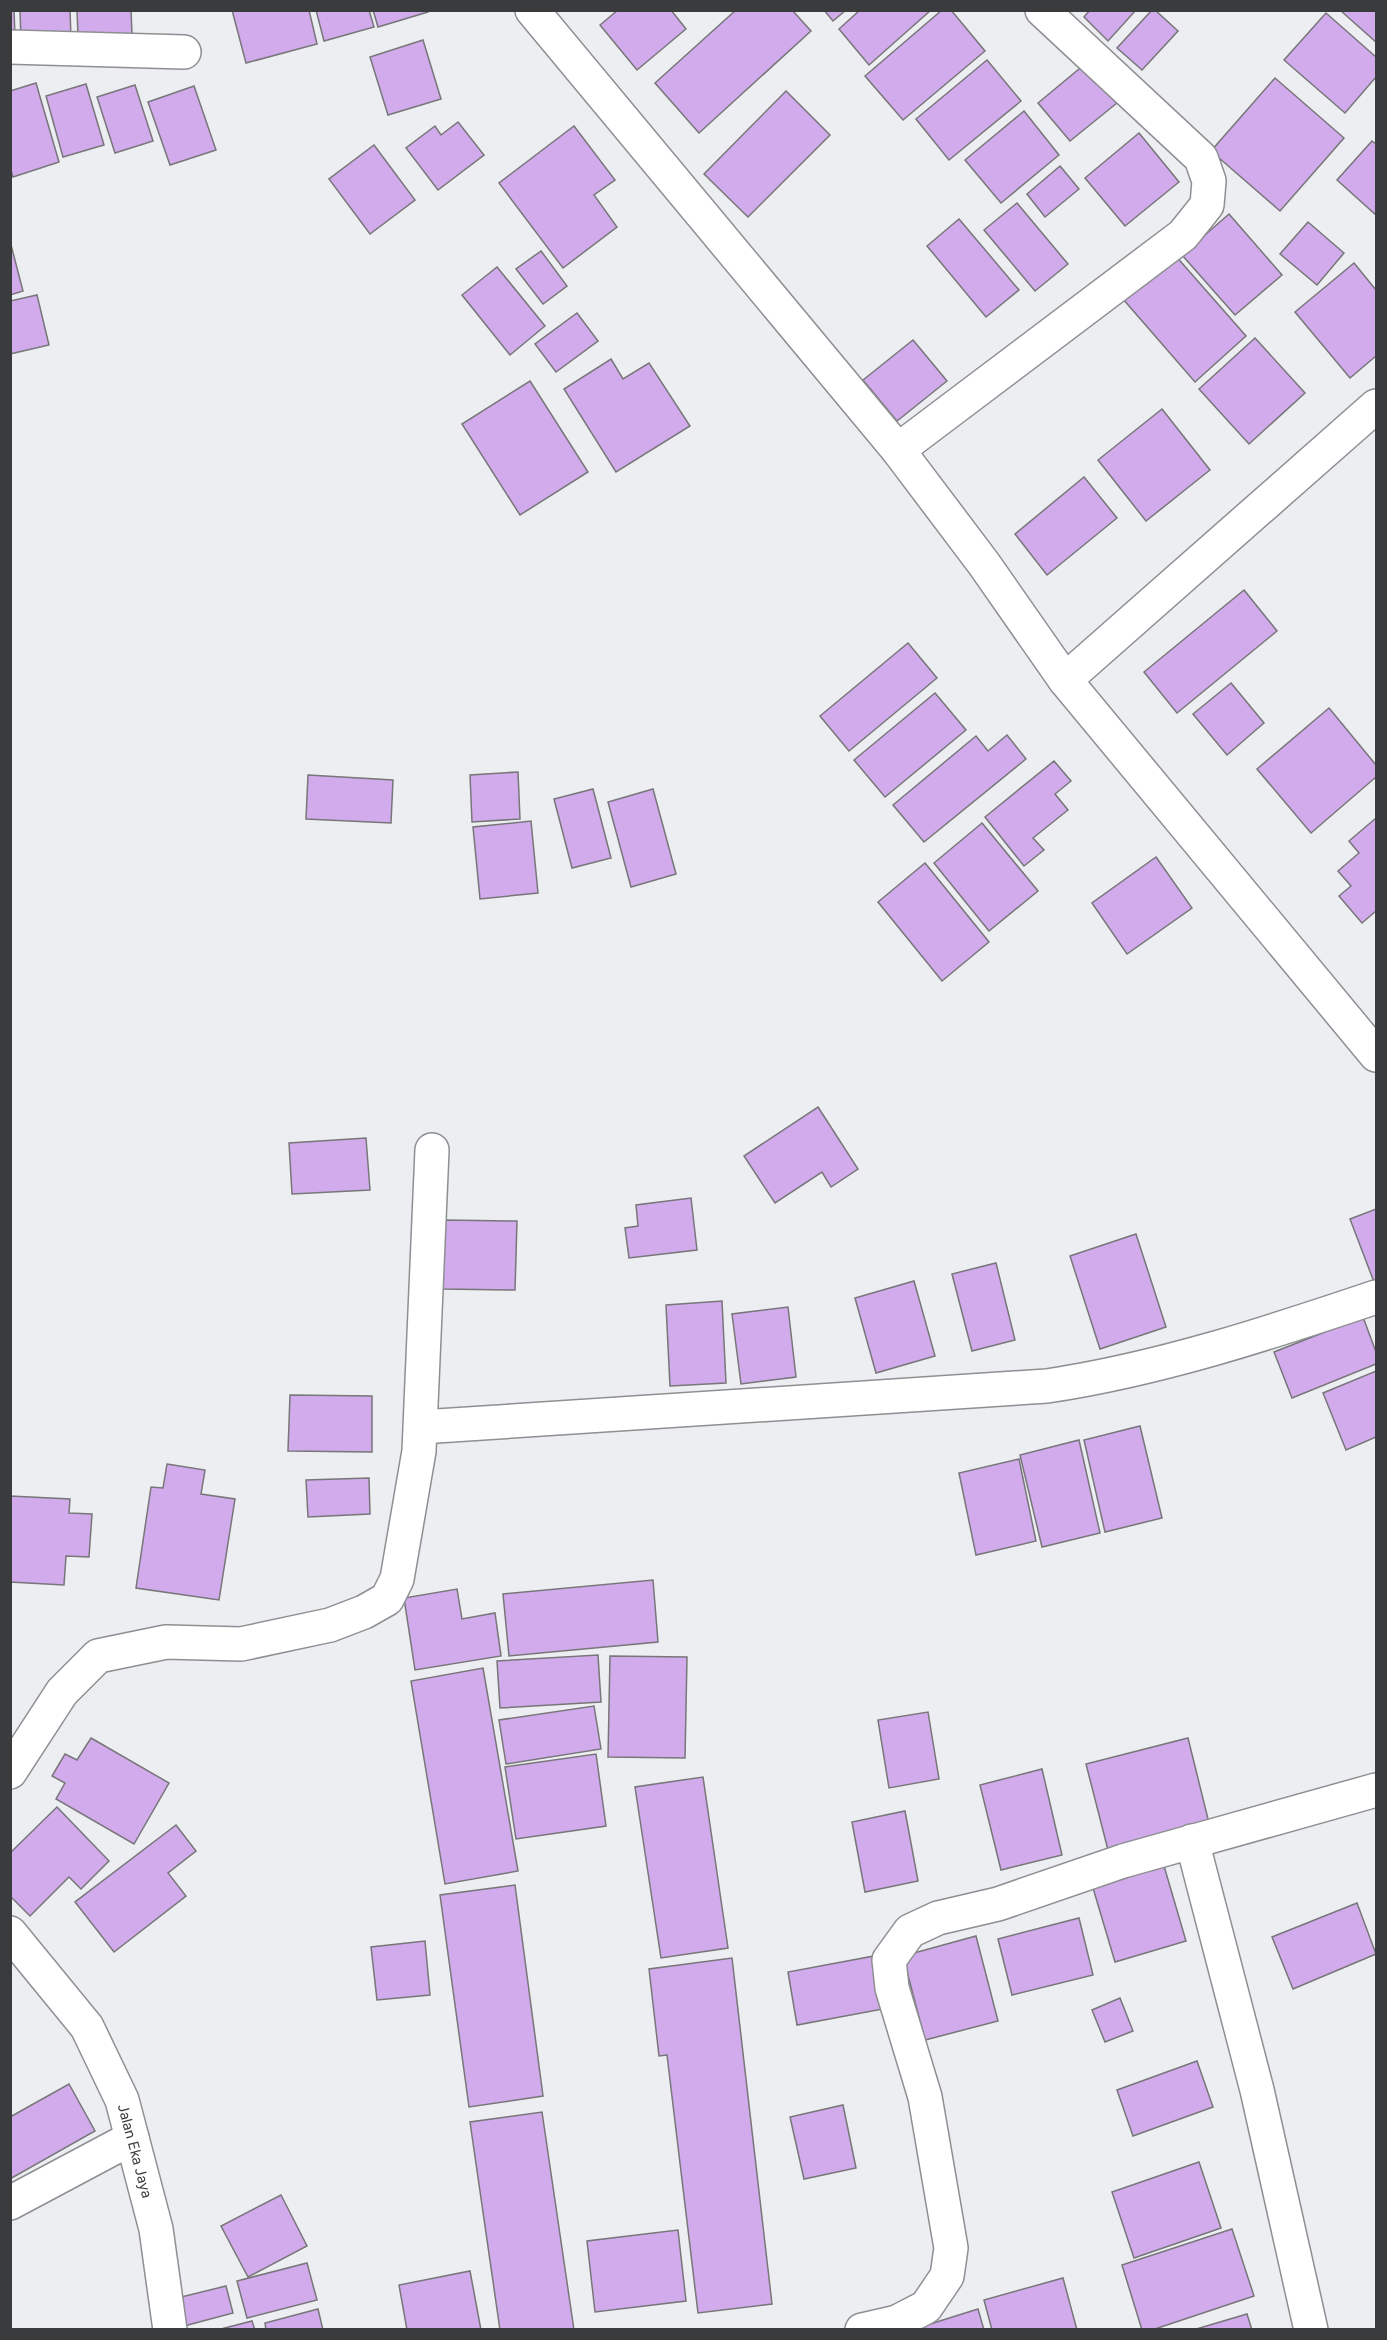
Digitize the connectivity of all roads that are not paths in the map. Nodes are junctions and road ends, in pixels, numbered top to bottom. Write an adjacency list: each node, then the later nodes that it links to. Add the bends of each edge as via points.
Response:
1 (532, 10): 6 (street)
2 (1042, 10): 6 (street, via 1201,158 1209,181 1207,205 1183,235)
3 (10, 47): 4 (street)
4 (184, 52)
5 (1377, 406): 7 (street)
6 (898, 450): 7 (street)
7 (1065, 680): 8 (street)
8 (1377, 1055)
9 (432, 1150): 11 (street)
10 (1377, 1298): 11 (street, via 1252,1339 1089,1380 1047,1386)
11 (421, 1427): 12 (street, via 397,1580 387,1599 330,1625 241,1644 166,1642 98,1656 62,1692)
12 (10, 1773)
13 (1377, 1790): 14 (street)
14 (1192, 1841): 19 (street, via 998,1904 938,1918 910,1931 889,1960 892,1988 925,2097 951,2248 947,2276 926,2307 897,2322); 20 (street, via 1257,2090)
15 (10, 1933): 16 (street, Jalan Eka Jaya, via 87,2027 122,2100)
16 (132, 2138): 17 (street); 18 (street, Jalan Eka Jaya, via 156,2229)
17 (10, 2203)
18 (170, 2330)
19 (862, 2330)
20 (1311, 2330)

